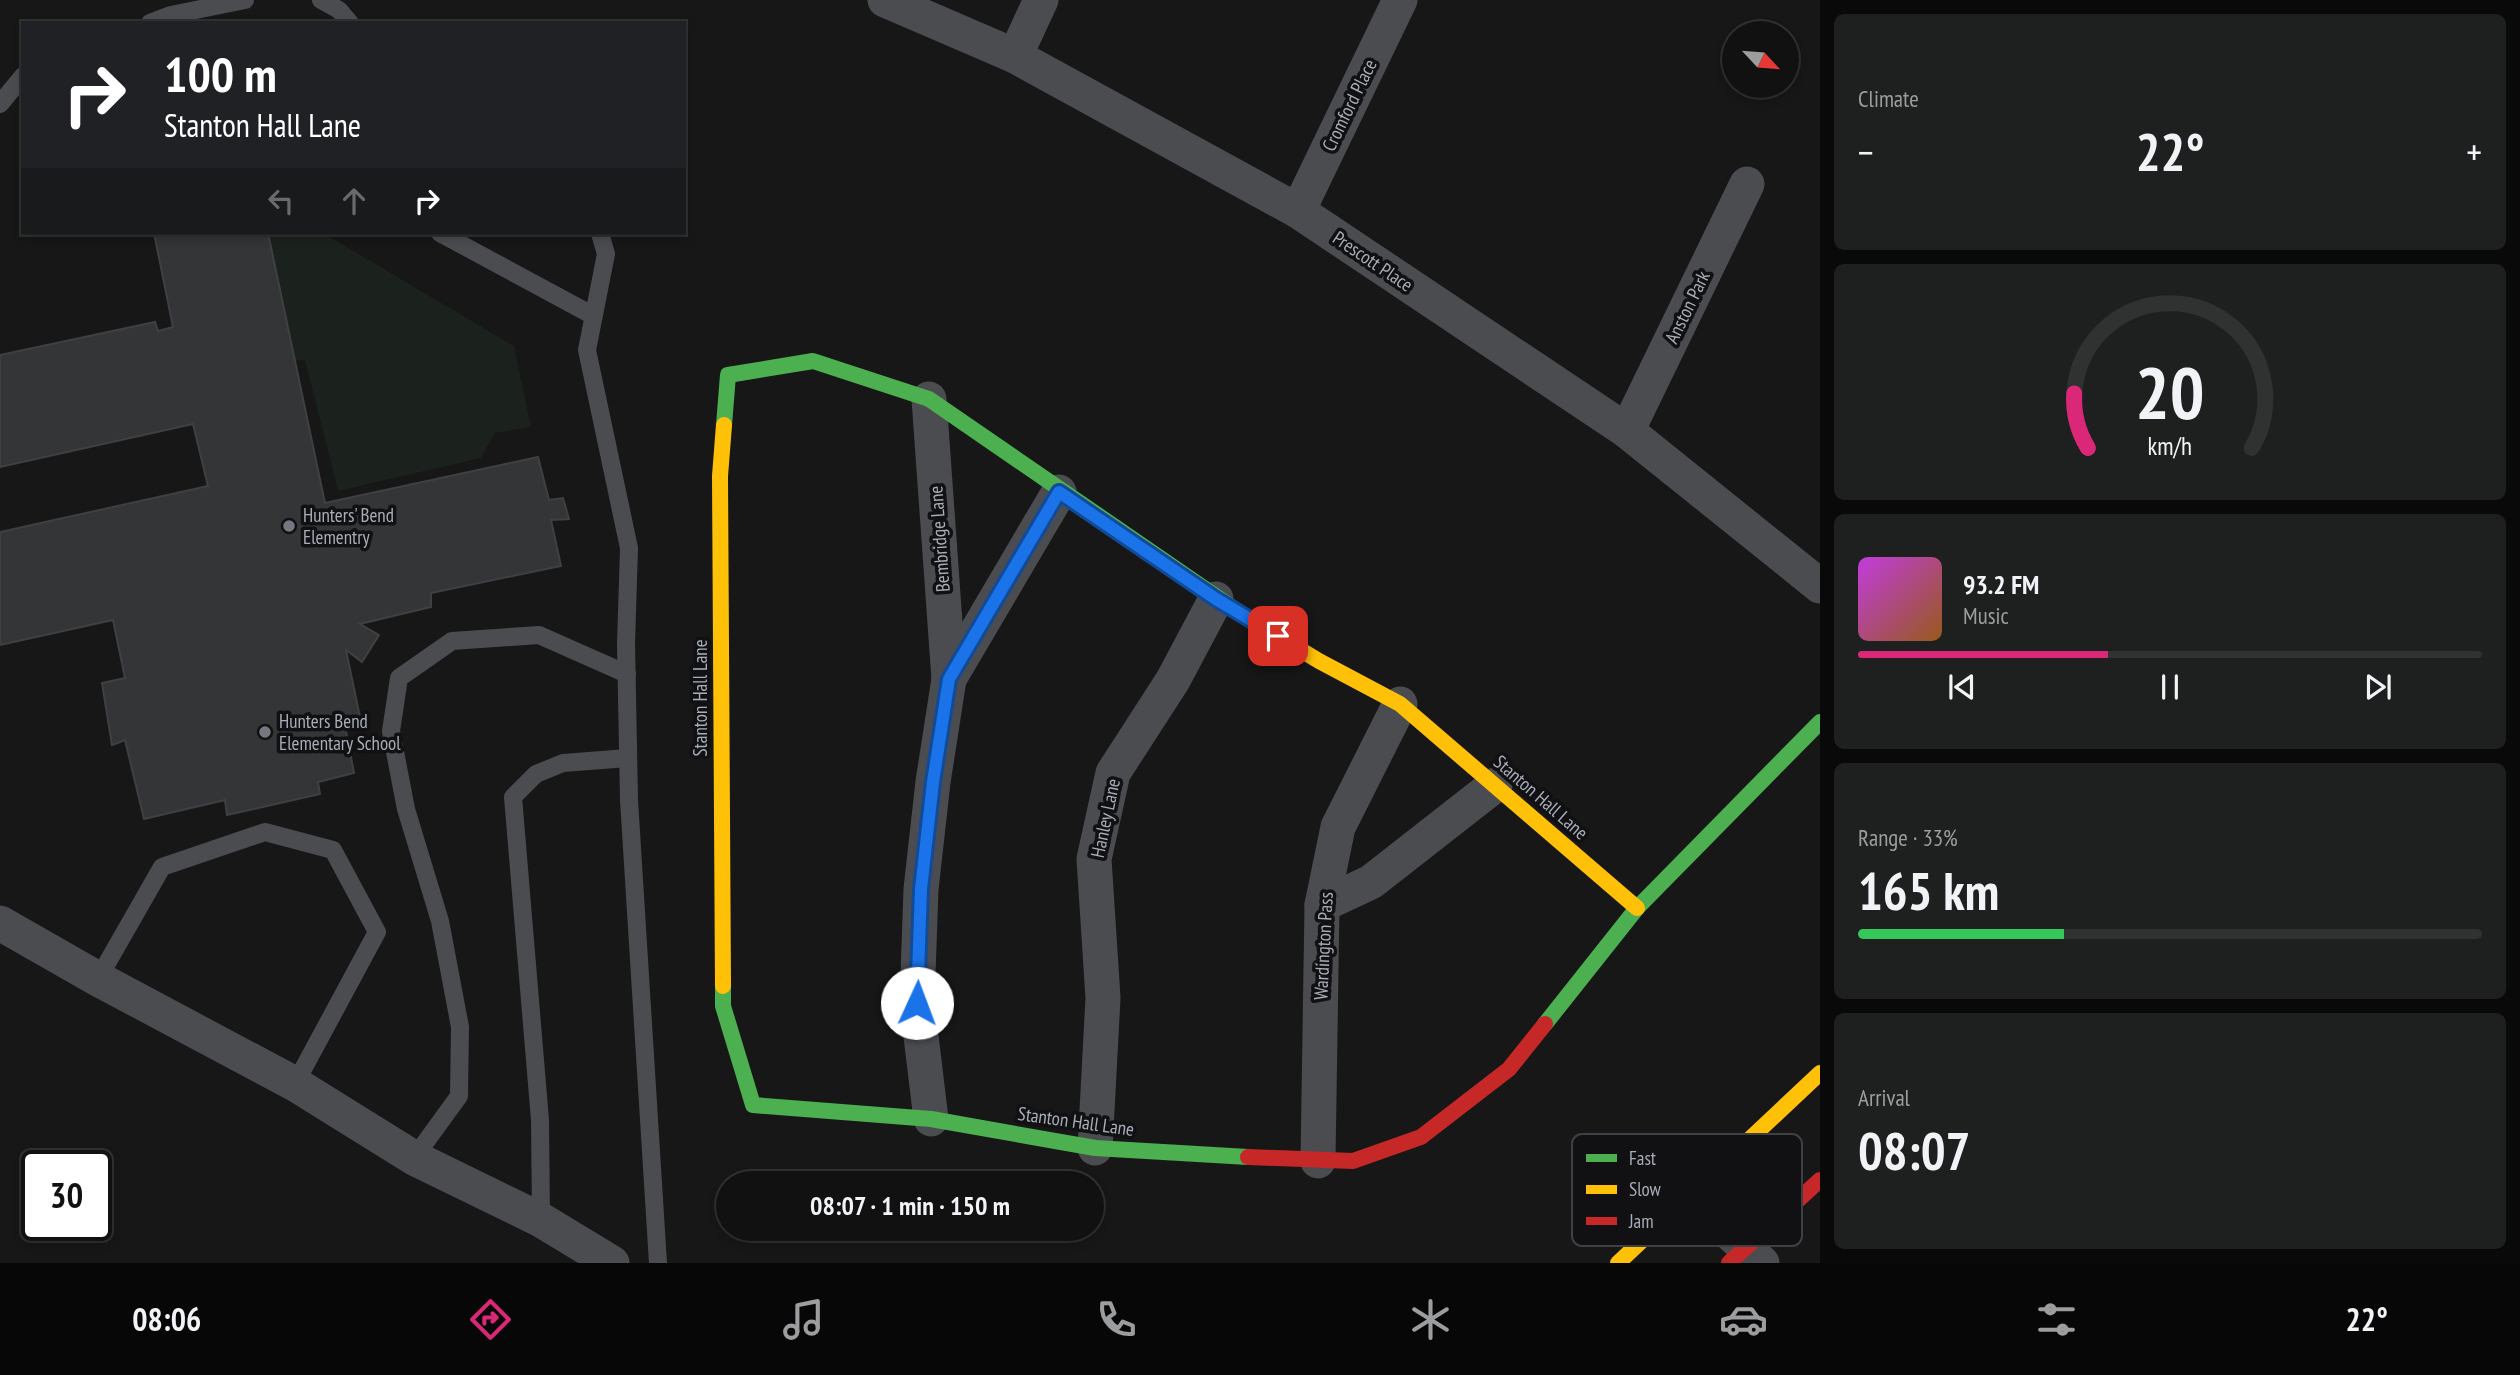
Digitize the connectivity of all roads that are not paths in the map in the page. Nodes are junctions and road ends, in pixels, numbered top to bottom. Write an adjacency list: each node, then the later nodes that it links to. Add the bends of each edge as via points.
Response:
1 (245, 0): 6 (lane)
2 (321, 0): 7 (lane, via 340,10)
3 (885, 0): 8 (street, Prescott Place)
4 (1041, 0): 8 (street)
5 (1400, 0): 12 (street, Cromford Place)
6 (158, 21)
7 (348, 21)
8 (1015, 55): 12 (street, Prescott Place)
9 (21, 78): 10 (lane)
10 (0, 104)
11 (1747, 184): 17 (street, Anston Park)
12 (1298, 211): 17 (street, Prescott Place)
13 (444, 235): 15 (lane)
14 (601, 235): 15 (lane, via 606,254)
15 (592, 316): 21 (lane, via 587,350 629,548)
16 (929, 399): 18 (street, Stanton Hall Lane); 22 (street, Bembridge Lane); 33 (street, Stanton Hall Lane, via 813,361 728,375 720,490 723,1006 753,1105)
17 (1627, 431): 19 (street, Prescott Place)
18 (1059, 492): 20 (street, Stanton Hall Lane); 22 (street)
19 (1820, 586)
20 (1216, 599): 23 (street, Stanton Hall Lane); 35 (street, Hanley Lane, via 1173,680 1113,773 1094,859 1103,998)
21 (627, 674): 25 (lane); 36 (lane, via 539,635 452,641 399,678 390,731 406,809 440,921 460,1027 459,1096)
22 (949, 679): 33 (street, via 921,889 917,1003)
23 (1400, 704): 26 (street, Stanton Hall Lane); 27 (street, Wardington Pass, via 1338,827)
24 (1820, 722): 28 (street, Stanton Hall Lane)
25 (628, 758): 40 (lane, via 563,763 536,774 513,797 540,1120); 43 (lane)
26 (1495, 785): 27 (street, via 1371,882); 28 (street, Stanton Hall Lane)
27 (1322, 905): 37 (street, Wardington Pass)
28 (1637, 908): 37 (street, Stanton Hall Lane, via 1510,1069 1421,1137 1353,1161)
29 (0, 923): 30 (street)
30 (98, 979): 32 (street); 32 (lane, via 162,867 265,832 333,850 377,932)
31 (1820, 1073): 34 (street)
32 (295, 1084): 36 (street)
33 (931, 1119): 35 (street, Stanton Hall Lane)
34 (1756, 1134)
35 (1095, 1148): 37 (street, Stanton Hall Lane)
36 (414, 1158): 40 (street)
37 (1318, 1161)
38 (1820, 1180): 39 (street)
39 (1802, 1199)
40 (541, 1220): 42 (street)
41 (1636, 1246): 44 (street)
42 (612, 1263)
43 (658, 1263)
44 (1618, 1263)

